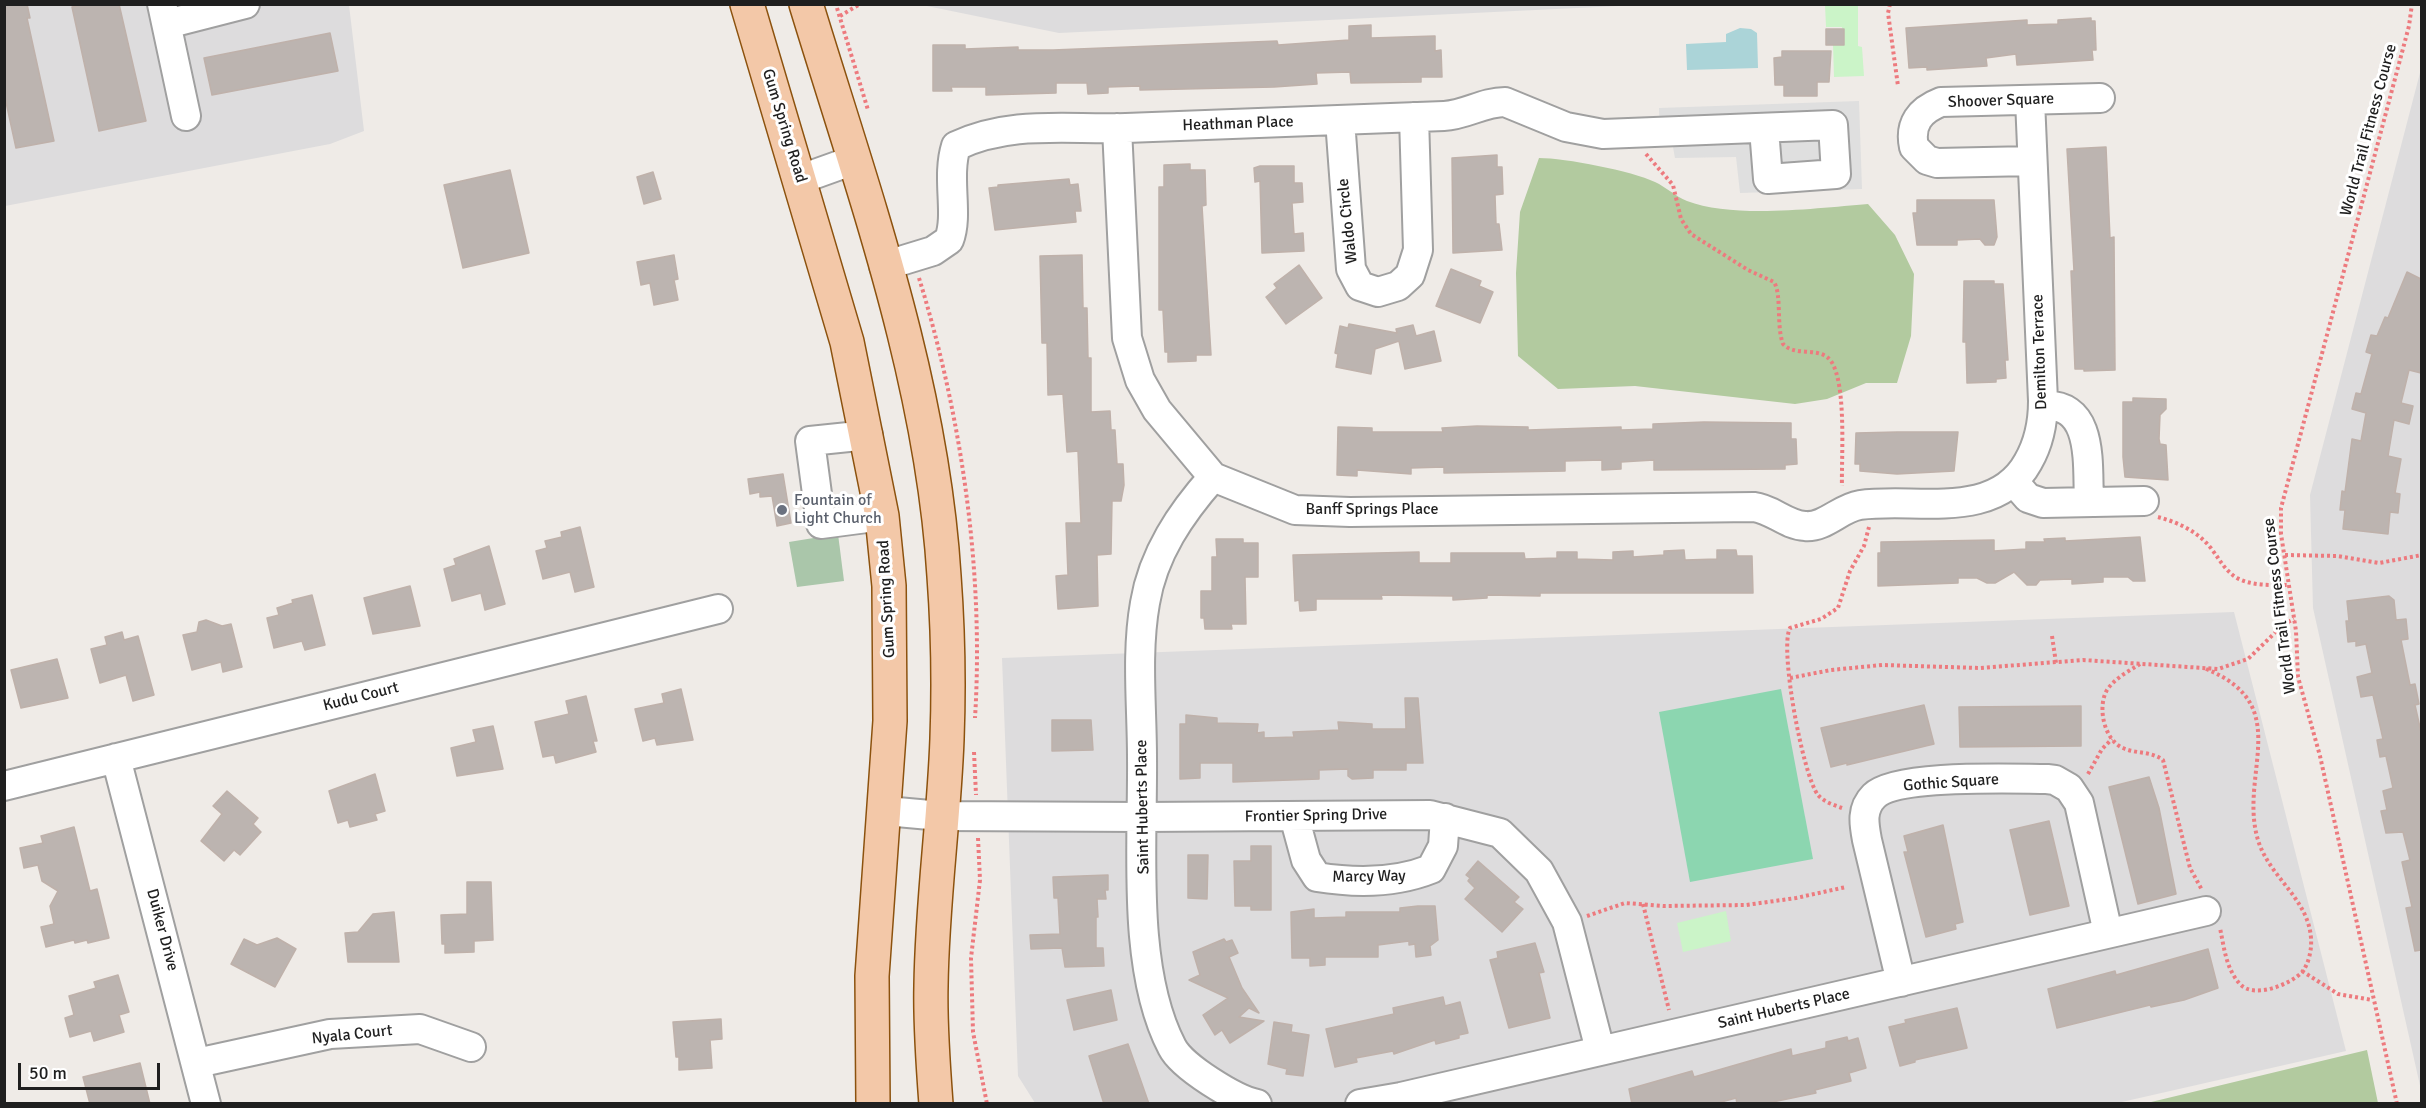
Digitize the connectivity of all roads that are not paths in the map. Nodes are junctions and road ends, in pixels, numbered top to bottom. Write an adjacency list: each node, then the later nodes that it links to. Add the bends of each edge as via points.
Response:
1 (245, 4): 4 (street)
2 (747, 4): 14 (main road, Gum Spring Road)
3 (806, 4): 12 (main road)
4 (165, 14): 7 (street)
5 (2100, 98): 6 (street, Shoover Square)
6 (2030, 100): 13 (street, Demilton Terrace); 13 (street, Shoover Square, via 1941,102 1923,112 1912,138 1920,154 1937,163)
7 (186, 116)
8 (1414, 117): 9 (street, Heathman Place); 9 (street, Waldo Circle, via 1418,250 1410,275 1398,286 1378,292 1360,286 1351,269); 11 (street, Heathman Place, via 1454,116 1505,102 1585,132)
9 (1340, 120): 10 (street, Heathman Place)
10 (1117, 128): 15 (street, Heathman Place, via 1017,128 980,135 956,146 950,170 949,240 933,251); 18 (street, Banff Springs Place, via 1127,338 1140,380 1157,410)
11 (1764, 129)
12 (854, 160): 14 (street); 15 (main road)
13 (2032, 161): 16 (street, Demilton Terrace)
14 (801, 179): 17 (main road, Gum Spring Road, via 847,342)
15 (884, 266): 27 (main road, via 909,355 939,503 948,651)
16 (2043, 405): 19 (street, Demilton Terrace, via 2037,444); 20 (street, via 2067,410 2080,424 2086,442)
17 (868, 435): 22 (main road, Gum Spring Road); 22 (street, via 810,441 821,524)
18 (1213, 477): 19 (street, Banff Springs Place, via 1295,510 1754,507 1806,526 1840,513 1965,502); 29 (street, Saint Huberts Place, via 1182,512 1160,555 1145,602 1141,658)
19 (2014, 483): 20 (street, via 2035,501)
20 (2089, 501): 21 (street)
21 (2149, 509)
22 (882, 516): 26 (main road, Gum Spring Road, via 890,651)
23 (718, 609): 24 (street, Kudu Court)
24 (116, 758): 25 (street, Kudu Court); 36 (street, Duiker Drive)
25 (4, 786)
26 (886, 812): 27 (street, Frontier Spring Drive); 38 (main road, Gum Spring Road, via 872,976)
27 (941, 816): 29 (street, Frontier Spring Drive); 39 (main road, via 931,984)
28 (1294, 816): 29 (street, Frontier Spring Drive); 30 (street, Frontier Spring Drive, via 1430,814); 30 (street, Marcy Way, via 1306,860 1317,877 1338,880 1408,878 1431,869 1443,846)
29 (1143, 817): 40 (street, Saint Huberts Place, via 1144,938 1156,1007 1173,1050 1209,1081 1245,1102)
30 (1445, 818): 35 (street, Frontier Spring Drive, via 1500,832 1539,871 1567,922)
31 (2210, 911): 32 (street, Saint Huberts Place)
32 (2108, 933): 33 (street, Saint Huberts Place); 33 (street, Gothic Square, via 2081,810 2069,788 2047,779 1901,785 1874,796 1864,818)
33 (1900, 982): 35 (street, Saint Huberts Place)
34 (471, 1047): 36 (street, Nyala Court, via 420,1029 330,1034)
35 (1600, 1050): 41 (street, Saint Huberts Place)
36 (197, 1064): 37 (street, Duiker Drive)
37 (206, 1104)
38 (873, 1104)
39 (936, 1104)
40 (1257, 1104)
41 (1360, 1104)

